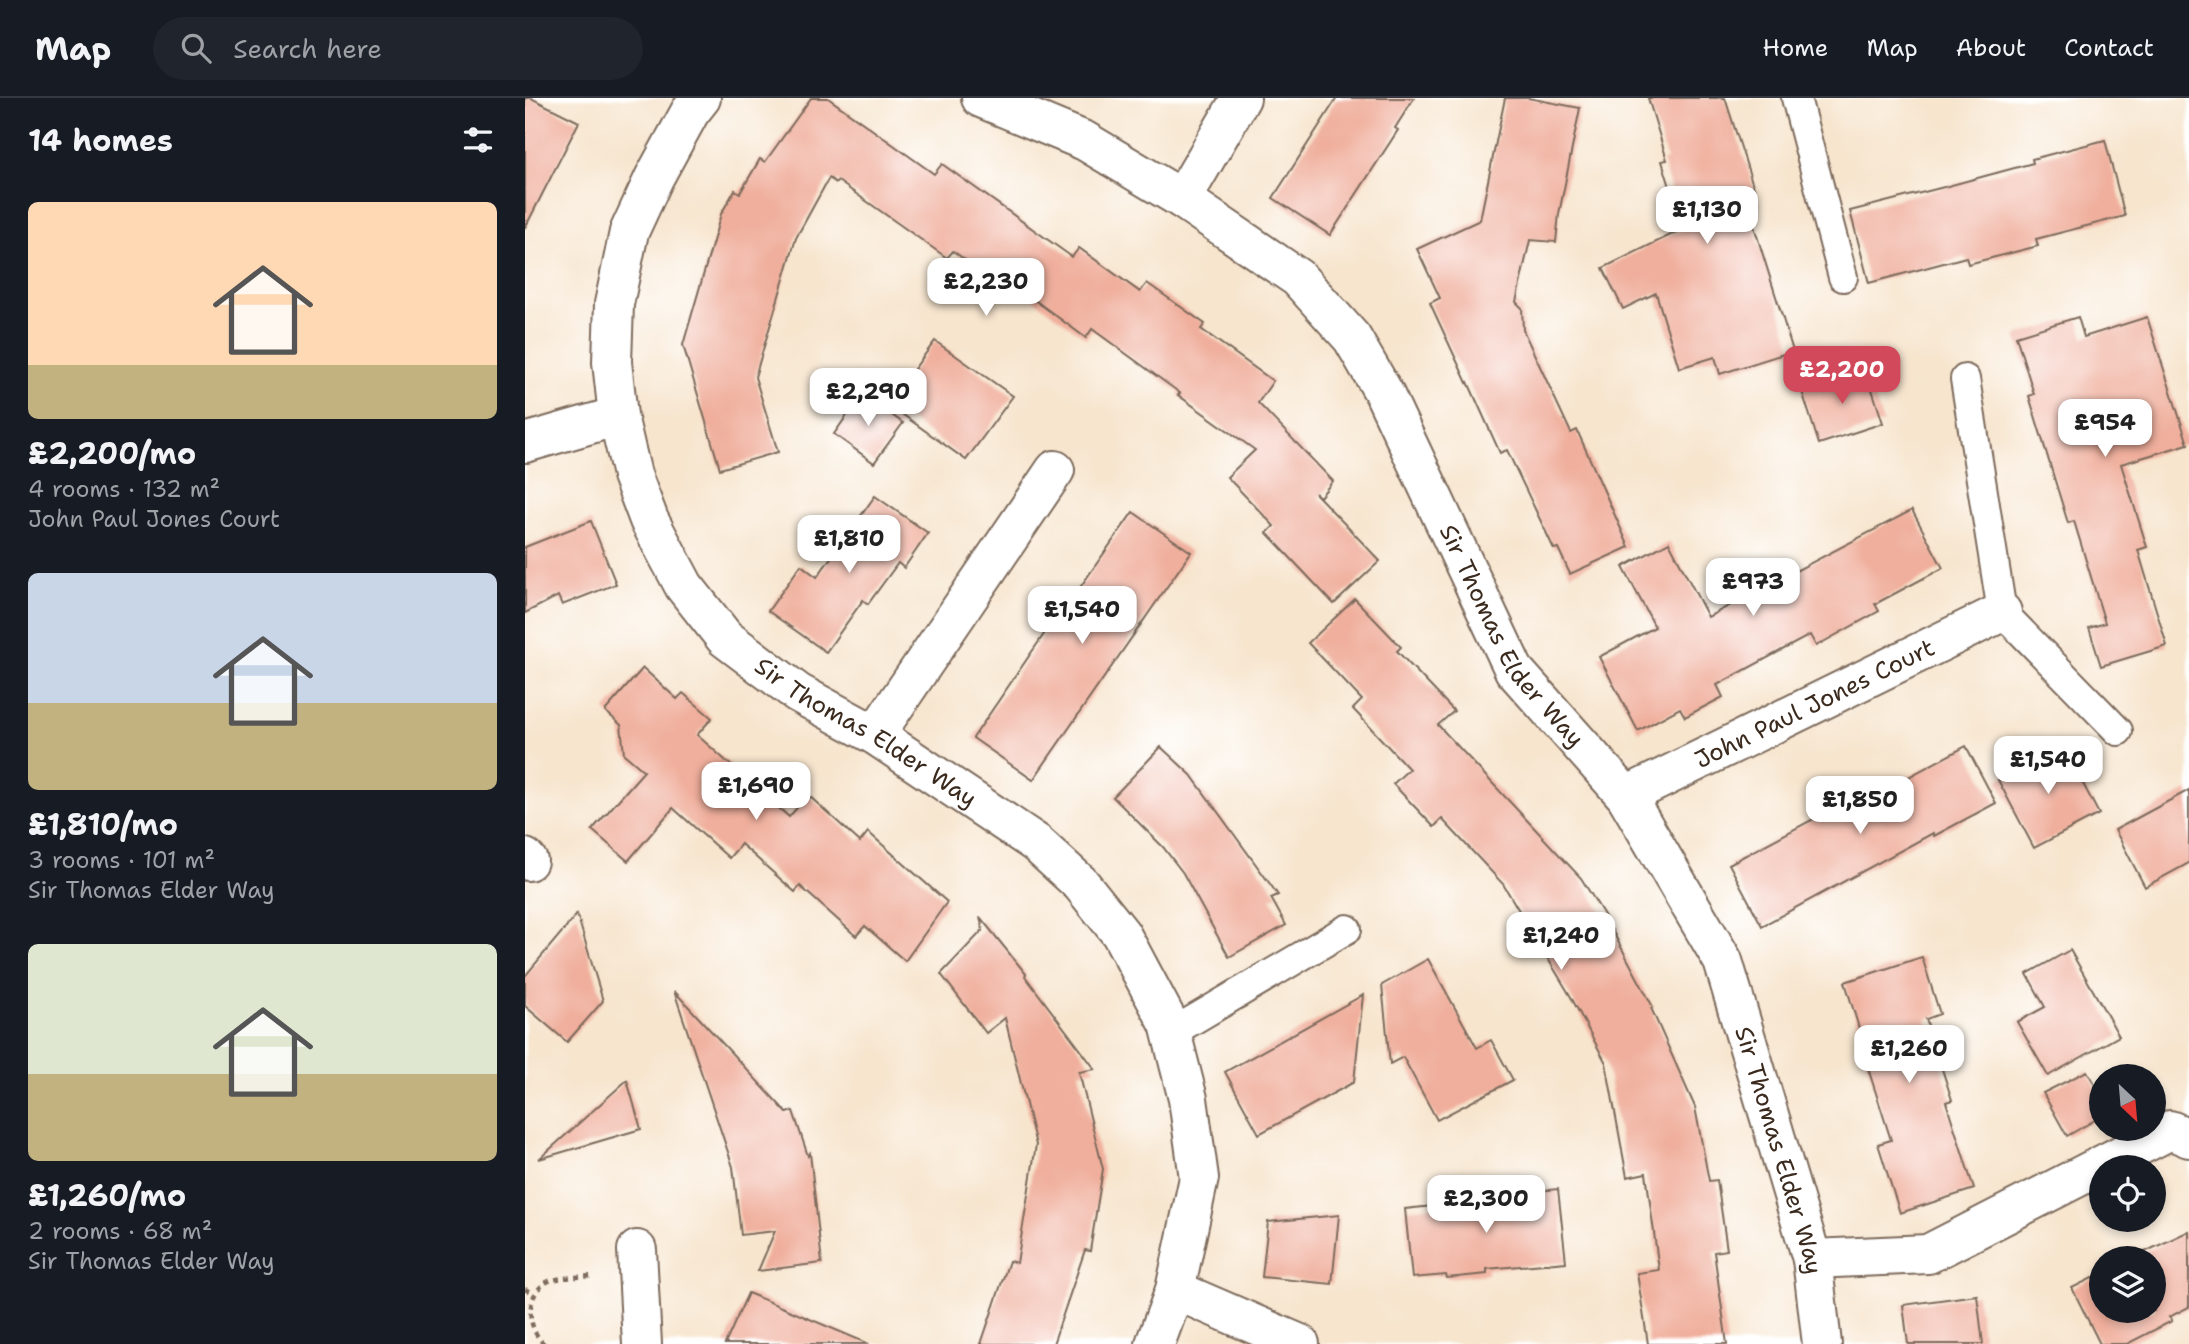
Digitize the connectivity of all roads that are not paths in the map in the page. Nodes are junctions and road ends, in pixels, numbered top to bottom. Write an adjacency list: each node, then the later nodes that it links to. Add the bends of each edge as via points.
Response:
1 (702, 98): 8 (street, Sir Thomas Elder Way, via 654,178 629,232 614,304 612,362)
2 (981, 98): 5 (street, Sir Thomas Elder Way, via 1084,141)
3 (1241, 98): 5 (street)
4 (1796, 98): 6 (lane)
5 (1182, 199): 14 (street, Sir Thomas Elder Way, via 1298,278 1352,338 1384,393 1514,670)
6 (1843, 277)
7 (1965, 379): 11 (lane)
8 (618, 416): 9 (street); 13 (street, Sir Thomas Elder Way, via 649,520 684,586 725,638 798,693)
9 (525, 443)
10 (1055, 470): 13 (street)
11 (2002, 612): 12 (lane); 14 (street, John Paul Jones Court)
12 (2118, 731)
13 (875, 735): 16 (street, Sir Thomas Elder Way, via 1036,843 1081,884 1121,934)
14 (1626, 796): 18 (street, Sir Thomas Elder Way, via 1723,961)
15 (1347, 929): 16 (lane)
16 (1171, 1033): 20 (street, Sir Thomas Elder Way, via 1188,1099 1199,1178)
17 (2189, 1138): 18 (street, via 2170,1130 1928,1254)
18 (1812, 1259): 24 (street, Sir Thomas Elder Way)
19 (638, 1264): 21 (street)
20 (1175, 1290): 22 (street, Sir Thomas Elder Way); 23 (street)
21 (642, 1344)
22 (1155, 1344)
23 (1300, 1344)
24 (1822, 1344)

